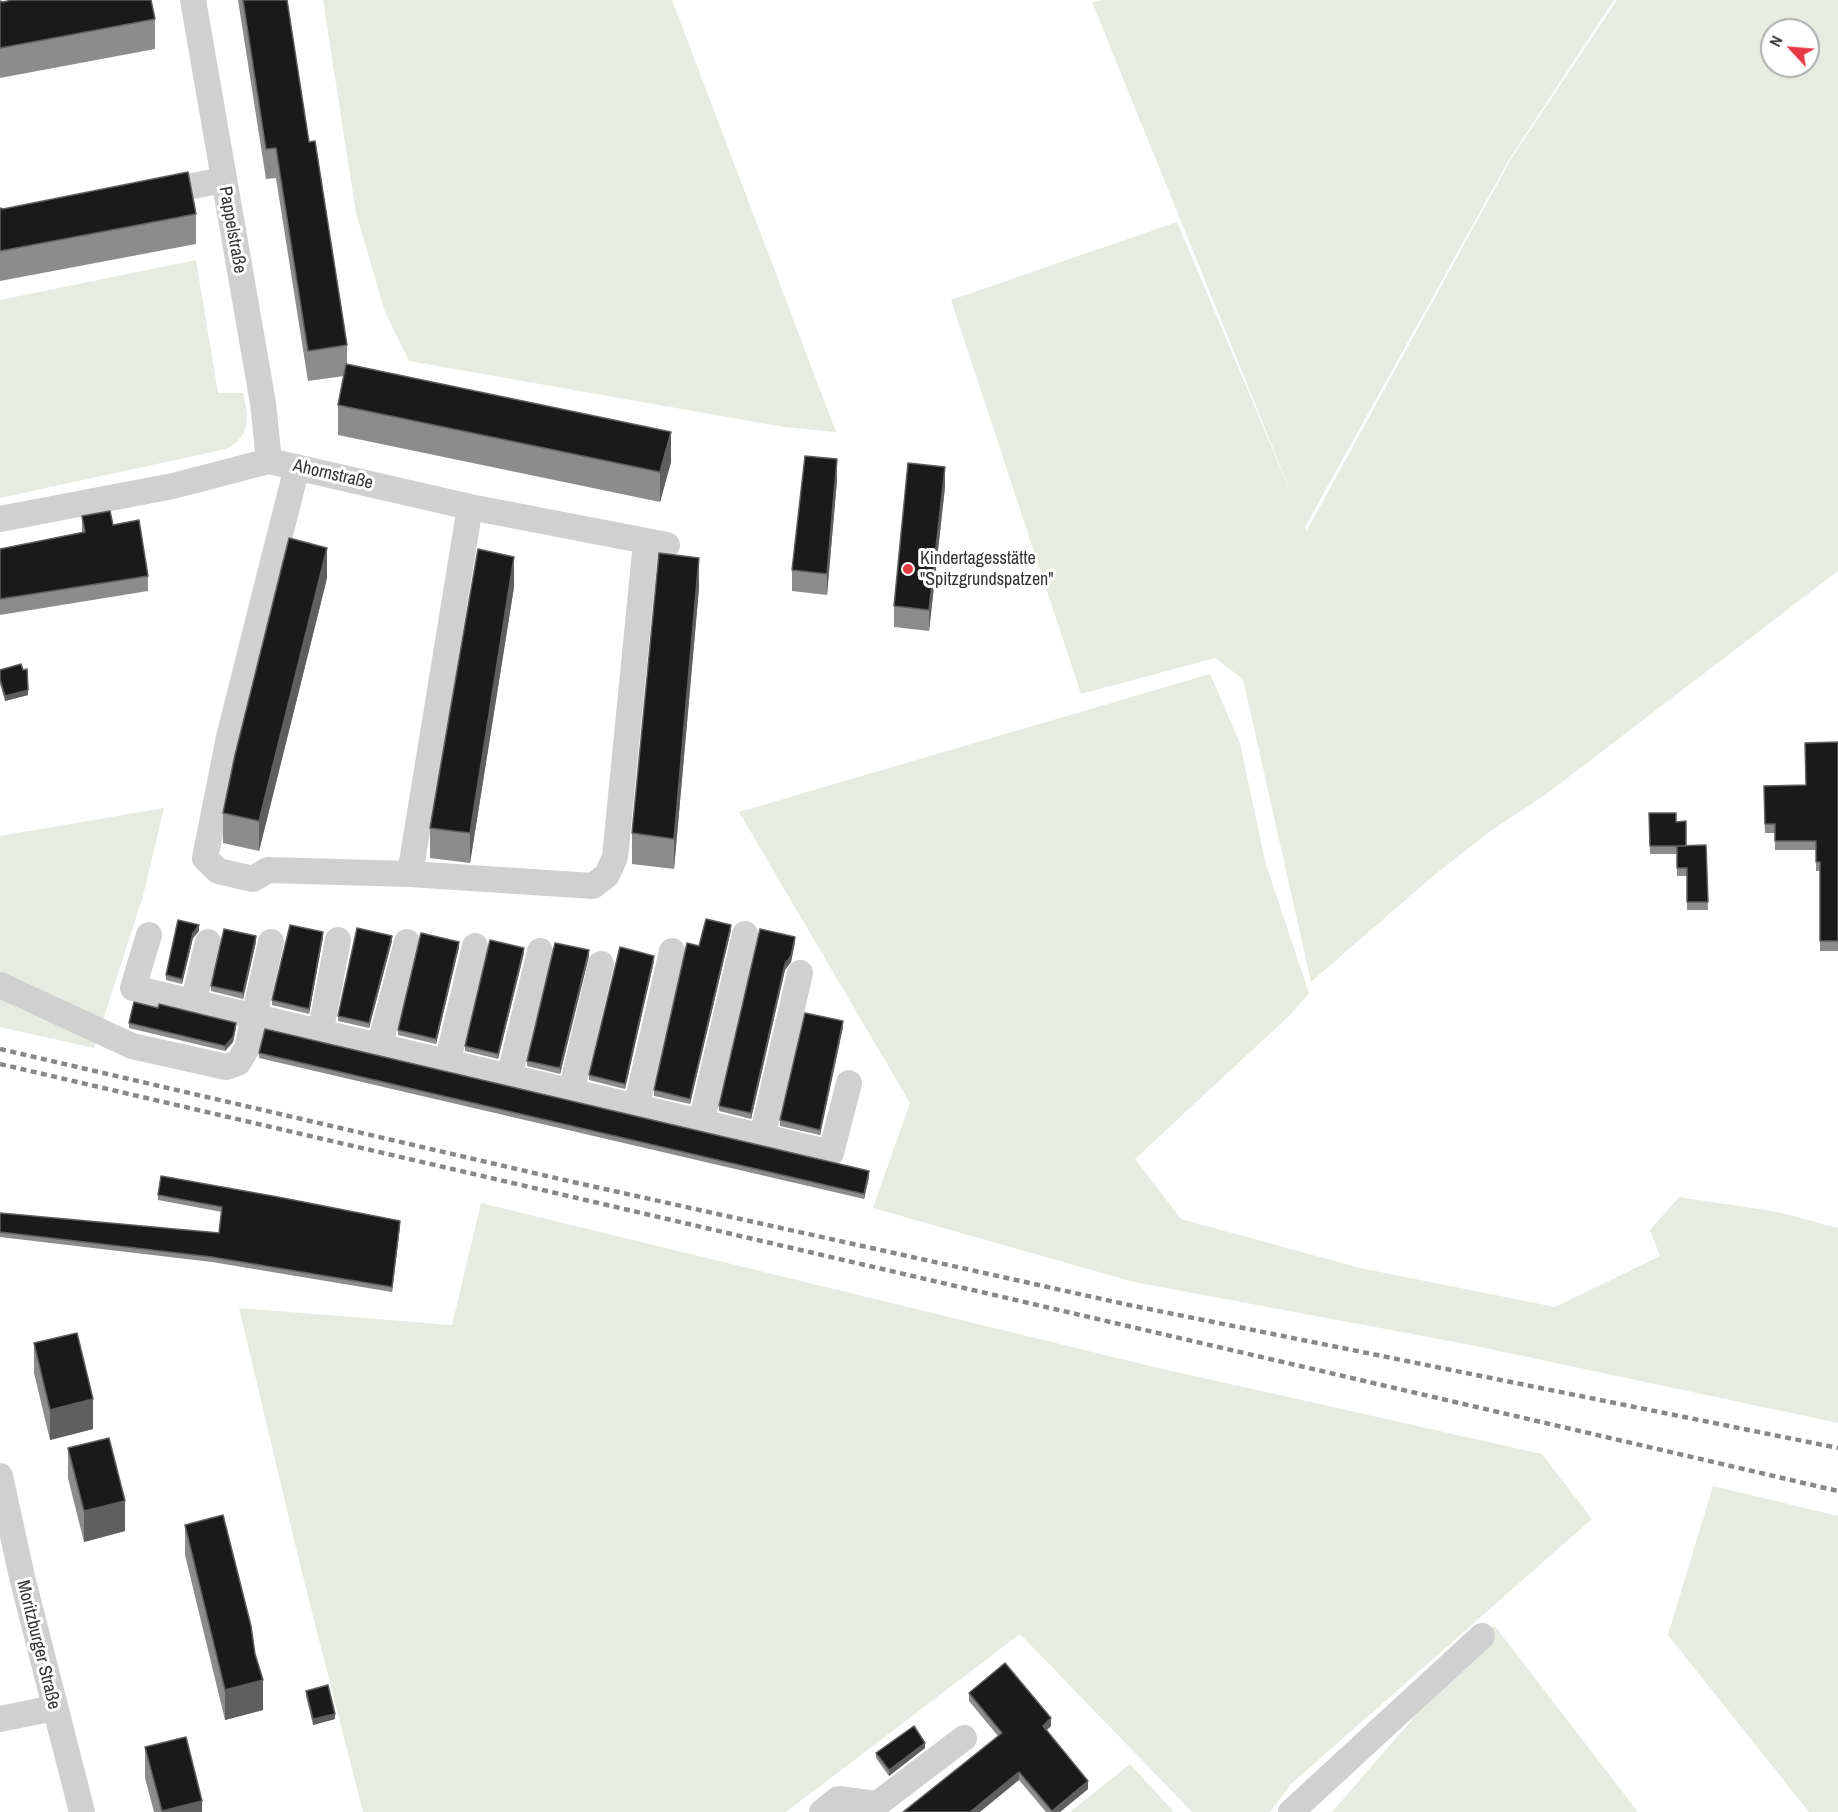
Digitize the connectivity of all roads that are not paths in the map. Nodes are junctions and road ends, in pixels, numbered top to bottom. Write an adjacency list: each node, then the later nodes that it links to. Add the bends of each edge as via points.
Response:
1 (193, 0): 2 (street, Pappelstraße)
2 (223, 180): 3 (street); 4 (street, Pappelstraße, via 263,403)
3 (129, 198)
4 (269, 461): 5 (street, Ahornstraße); 7 (street, Ahornstraße, via 173,486)
5 (297, 467): 6 (street, Ahornstraße); 8 (street, via 229,737 204,858 218,871 253,879 268,870)
6 (470, 507): 8 (street); 8 (street, Ahornstraße, via 656,544 615,857 607,875 593,886)
7 (0, 519)
8 (410, 874)
9 (745, 934): 30 (street)
10 (149, 935): 21 (street, via 133,988)
11 (338, 940): 23 (street)
12 (208, 942): 21 (street)
13 (271, 942): 22 (street)
14 (407, 942): 24 (street)
15 (475, 946): 25 (street)
16 (540, 951): 26 (street)
17 (672, 951): 29 (street)
18 (600, 964): 28 (street)
19 (800, 973): 31 (street)
20 (0, 985): 22 (street, via 132,1046 226,1067 238,1063)
21 (193, 1003): 22 (street)
22 (255, 1019): 23 (street)
23 (320, 1034): 24 (street)
24 (379, 1048): 25 (street)
25 (447, 1064): 26 (street)
26 (509, 1078): 28 (street)
27 (849, 1083): 31 (street, via 831,1153)
28 (571, 1092): 29 (street)
29 (636, 1108): 30 (street)
30 (702, 1123): 31 (street)
31 (762, 1137)
32 (0, 1476): 34 (street, Moritzburger Straße)
33 (1482, 1636): 39 (street)
34 (54, 1708): 35 (street); 37 (street, Moritzburger Straße)
35 (0, 1719)
36 (964, 1738): 38 (street, via 877,1804 838,1799)
37 (82, 1812)
38 (822, 1812)
39 (1291, 1812)

